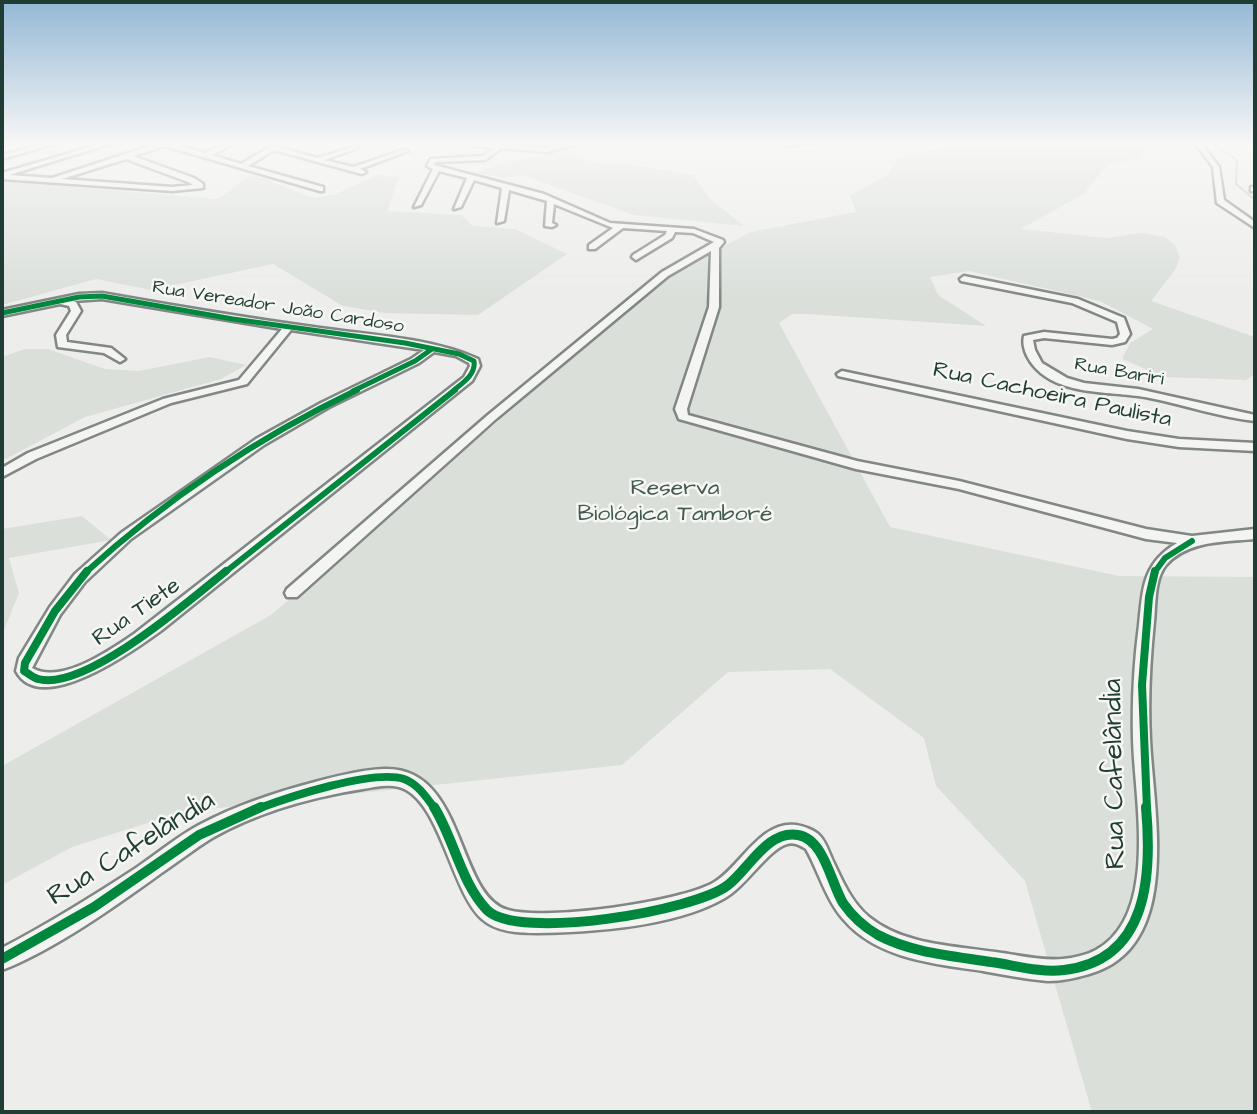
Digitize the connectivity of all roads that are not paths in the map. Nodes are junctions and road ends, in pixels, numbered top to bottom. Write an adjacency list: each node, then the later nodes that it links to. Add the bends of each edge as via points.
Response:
1 (422, 195): 6 (street)
2 (463, 195): 8 (street)
3 (504, 195): 9 (street)
4 (526, 195): 7 (street)
5 (1219, 195): 12 (street, via 1220,201)
6 (417, 205)
7 (550, 205): 10 (street, via 548,224); 11 (street)
8 (457, 207)
9 (499, 221)
10 (552, 225)
11 (621, 226): 13 (street); 15 (street)
12 (1255, 226)
13 (672, 228): 14 (street); 16 (street, via 667,237)
14 (720, 242): 30 (street, Rua Cafelândia, via 715,247 713,307 681,409 683,417 856,465); 31 (street, via 665,274 492,417)
15 (592, 247)
16 (636, 257)
17 (964, 278): 26 (street, Rua Bariri, via 1075,301 1121,320 1125,334 1112,342 1044,335 1028,338 1033,360 1054,377)
18 (55, 301): 19 (street, Rua Vereador João Cardoso); 20 (street, Rua Vereador João Cardoso, via 102,296); 23 (street, via 69,302 76,312 61,335 62,345 107,350)
19 (2, 313)
20 (289, 326): 21 (street, Rua Vereador João Cardoso); 28 (street, via 243,382 167,401 32,456)
21 (432, 349): 22 (street, Rua Vereador João Cardoso); 25 (street, Rua Tiete)
22 (459, 354): 25 (street, Rua Tiete); 25 (street, Rua Tiete, via 474,361 468,379 127,648 61,678 41,681 24,671 55,611 110,549 260,442)
23 (120, 359)
24 (842, 374): 27 (street, Rua Cachoeira Paulista, via 1154,440)
25 (384, 378)
26 (1255, 418)
27 (1255, 447)
28 (2, 473)
29 (1255, 534): 30 (street, Rua Cafelândia)
30 (1192, 541): 32 (street, Rua Cafelândia, via 1162,561 1152,583 1140,680 1150,843 1135,927 1116,950 1088,965 1065,970 1006,964 929,950 876,933 849,912 813,842 790,833 774,839 738,878 708,896 587,921 502,919 479,900 440,815 412,783 395,776 309,793 217,825)
31 (292, 593)
32 (2, 959)

